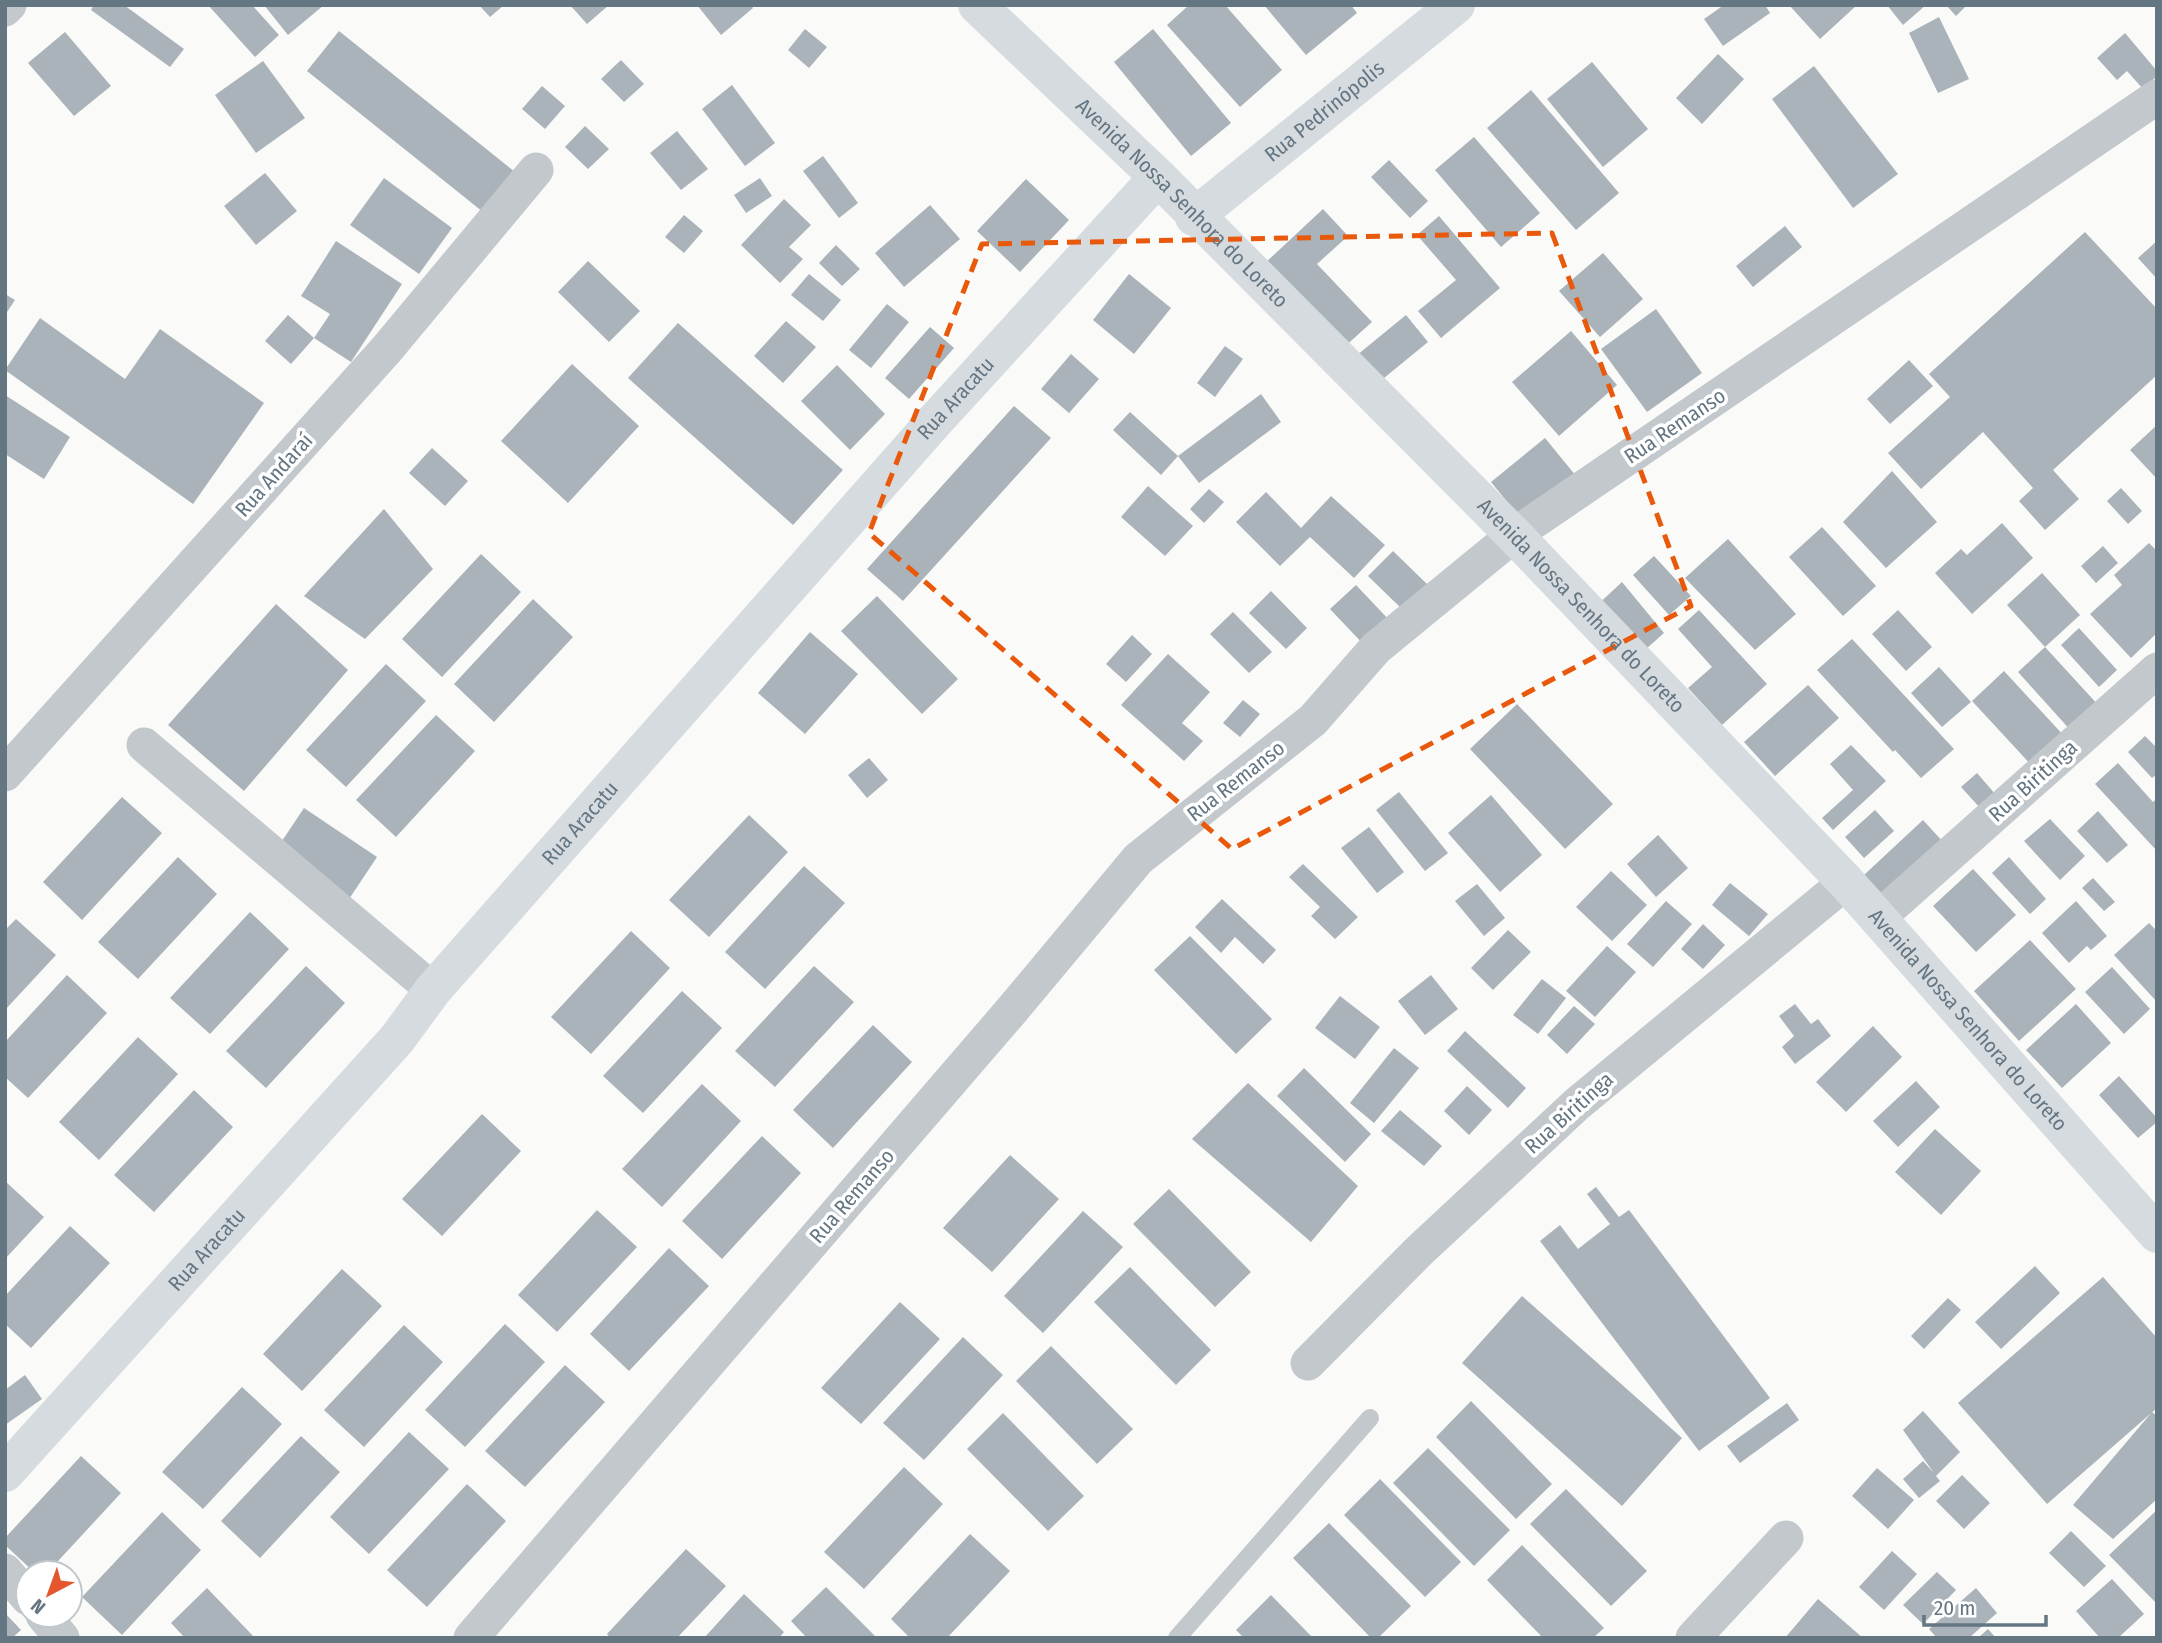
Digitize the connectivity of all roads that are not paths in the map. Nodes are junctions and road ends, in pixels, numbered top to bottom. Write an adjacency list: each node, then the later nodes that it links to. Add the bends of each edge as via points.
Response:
1 (9, 5): 4 (street)
2 (977, 5): 7 (street, Avenida Nossa Senhora do Loreto)
3 (1457, 5): 8 (street, Rua Pedrinópolis)
4 (5, 9)
5 (2157, 97): 9 (street, Rua Remanso)
6 (536, 170): 12 (street, Rua Andaraí, via 386,350)
7 (1158, 177): 8 (street, Avenida Nossa Senhora do Loreto); 15 (street, Rua Aracatu, via 933,423)
8 (1194, 216): 9 (street, Avenida Nossa Senhora do Loreto)
9 (1514, 535): 13 (street, Avenida Nossa Senhora do Loreto); 21 (street, Rua Remanso, via 1376,649 1313,720 1138,859)
10 (2157, 670): 14 (street, Rua Biritinga)
11 (144, 745): 15 (street)
12 (5, 774)
13 (1846, 882): 14 (street, Avenida Nossa Senhora do Loreto); 17 (street, Rua Biritinga, via 1577,1104 1418,1252)
14 (1877, 919): 16 (street, Avenida Nossa Senhora do Loreto)
15 (433, 990): 19 (street, Rua Aracatu, via 397,1039)
16 (2157, 1234)
17 (1308, 1363)
18 (1370, 1418): 22 (lane)
19 (5, 1472)
20 (1786, 1538): 23 (street)
21 (471, 1638)
22 (1177, 1638)
23 (1693, 1638)

